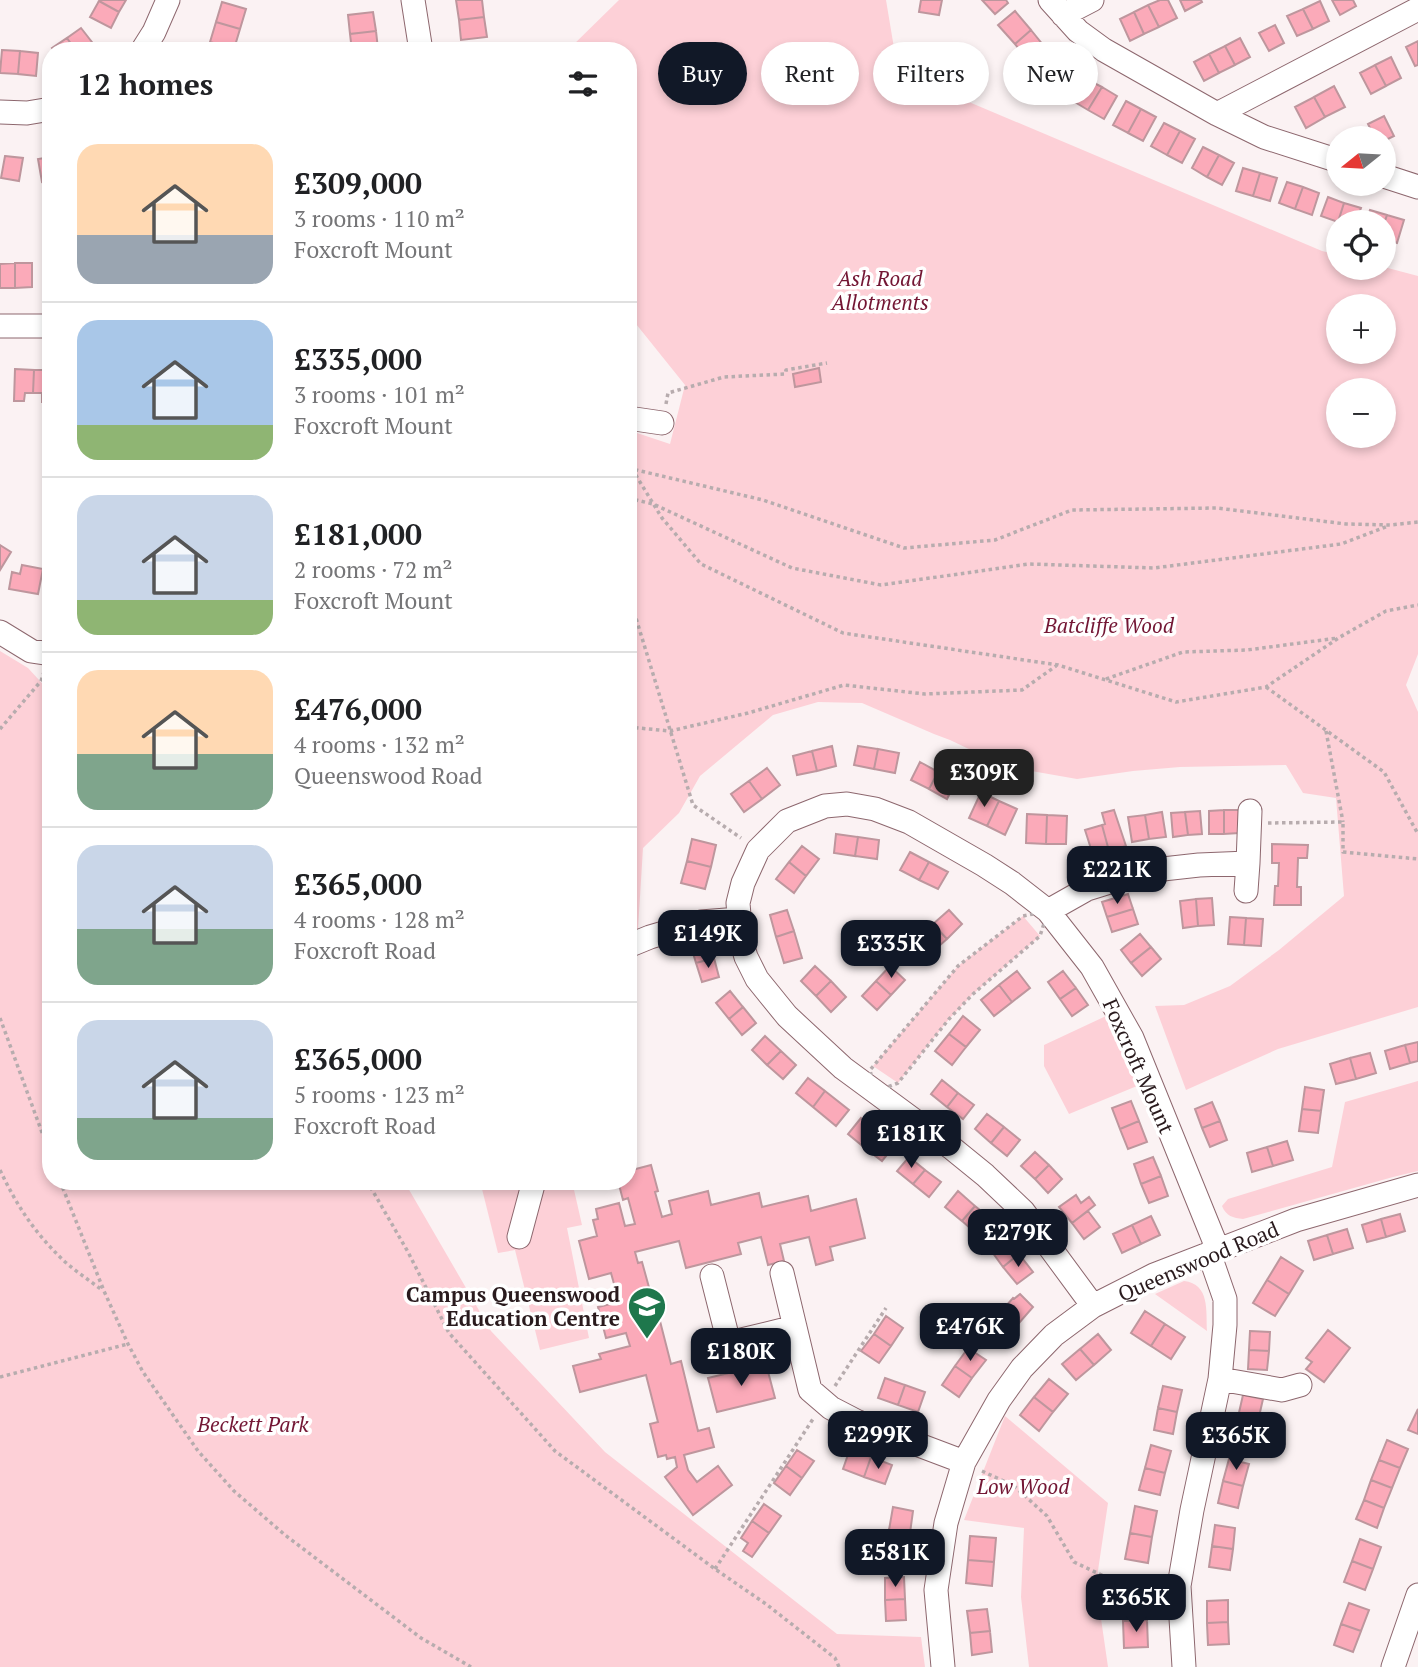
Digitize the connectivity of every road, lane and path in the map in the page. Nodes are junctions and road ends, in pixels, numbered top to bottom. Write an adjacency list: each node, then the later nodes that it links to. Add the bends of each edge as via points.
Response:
1 (168, 0): 6 (street)
2 (413, 0): 7 (street)
3 (1093, 0): 4 (street)
4 (1056, 7): 10 (street, via 1104,50)
5 (1418, 9): 10 (street)
6 (148, 42)
7 (420, 42)
8 (42, 110): 9 (street)
9 (0, 112)
10 (1217, 114): 11 (street, via 1264,137)
11 (1326, 157)
12 (0, 326): 13 (street)
13 (42, 327)
14 (827, 363): 16 (path, via 786,370 785,374 724,377 668,393)
15 (637, 419): 16 (street)
16 (662, 423)
17 (637, 471): 22 (path, via 763,500 904,548 995,540 1072,510 1217,508)
18 (637, 480): 20 (path)
19 (637, 500): 20 (path)
20 (653, 504): 22 (path, via 792,568 881,585 1029,564 1154,568 1341,544); 28 (path, via 701,564 843,633)
21 (1418, 522): 22 (path)
22 (1390, 525)
23 (1418, 605): 26 (path, via 1386,611)
24 (637, 622): 34 (path)
25 (0, 632): 27 (street)
26 (1340, 637): 30 (path, via 1247,650 1183,652); 31 (path)
27 (42, 653)
28 (1058, 665): 30 (path); 34 (path, via 1022,690 925,694 844,685)
29 (42, 678): 33 (path)
30 (1103, 679): 31 (path, via 1176,702)
31 (1266, 687): 35 (path)
32 (637, 728): 34 (path)
33 (0, 729)
34 (670, 731): 39 (path, via 692,805)
35 (1326, 731): 37 (path); 38 (path, via 1384,772)
36 (1250, 817): 37 (path); 41 (street)
37 (1343, 822): 40 (path, via 1343,852)
38 (1418, 834)
39 (758, 850): 43 (street, Foxcroft Mount, via 787,821 809,811 847,804 875,809 909,822 984,864); 44 (street, Foxcroft Mount, via 743,883)
40 (1418, 859)
41 (1248, 863): 42 (street); 43 (street, via 1145,871 1087,890)
42 (1247, 891)
43 (1048, 911): 47 (path, via 1040,936 973,994 898,1083); 47 (path, via 1023,916 958,966 870,1070); 55 (street, Foxcroft Mount, via 1092,967 1132,1038)
44 (739, 919): 45 (street, via 701,922); 47 (street, Foxcroft Mount, via 746,957 771,998 843,1068)
45 (637, 942)
46 (0, 1018): 48 (path)
47 (875, 1092): 59 (street, Foxcroft Mount, via 953,1149 1023,1211)
48 (42, 1132)
49 (0, 1170): 58 (path, via 36,1231 64,1261)
50 (1418, 1185): 55 (street, Queenswood Road, via 1297,1220)
51 (64, 1190): 58 (path)
52 (372, 1190): 68 (path, via 449,1333 555,1451)
53 (532, 1190): 54 (street)
54 (519, 1237)
55 (1214, 1251): 59 (street, Queenswood Road); 64 (street, Foxcroft Mount, via 1225,1299)
56 (782, 1273): 61 (street)
57 (712, 1276): 61 (street, via 729,1343)
58 (104, 1291): 62 (path)
59 (1093, 1306): 67 (street, Queenswood Road, via 1054,1335 1022,1368)
60 (886, 1308): 66 (path)
61 (795, 1327): 66 (street)
62 (128, 1344): 63 (path); 71 (path, via 198,1451 234,1490 285,1535 411,1630)
63 (0, 1377)
64 (1220, 1379): 65 (street, via 1282,1390); 69 (street, Foxcroft Mount)
65 (1300, 1385)
66 (817, 1396): 67 (street, via 858,1422); 68 (path)
67 (964, 1462): 69 (path, via 1014,1486 1047,1516 1074,1562 1116,1582); 73 (street, Queenswood Road, via 946,1523 936,1590)
68 (715, 1569): 72 (path, via 826,1650)
69 (1179, 1587): 74 (street, Foxcroft Mount)
70 (1418, 1595): 75 (street)
71 (471, 1667)
72 (839, 1667)
73 (943, 1667)
74 (1184, 1667)
75 (1393, 1667)

